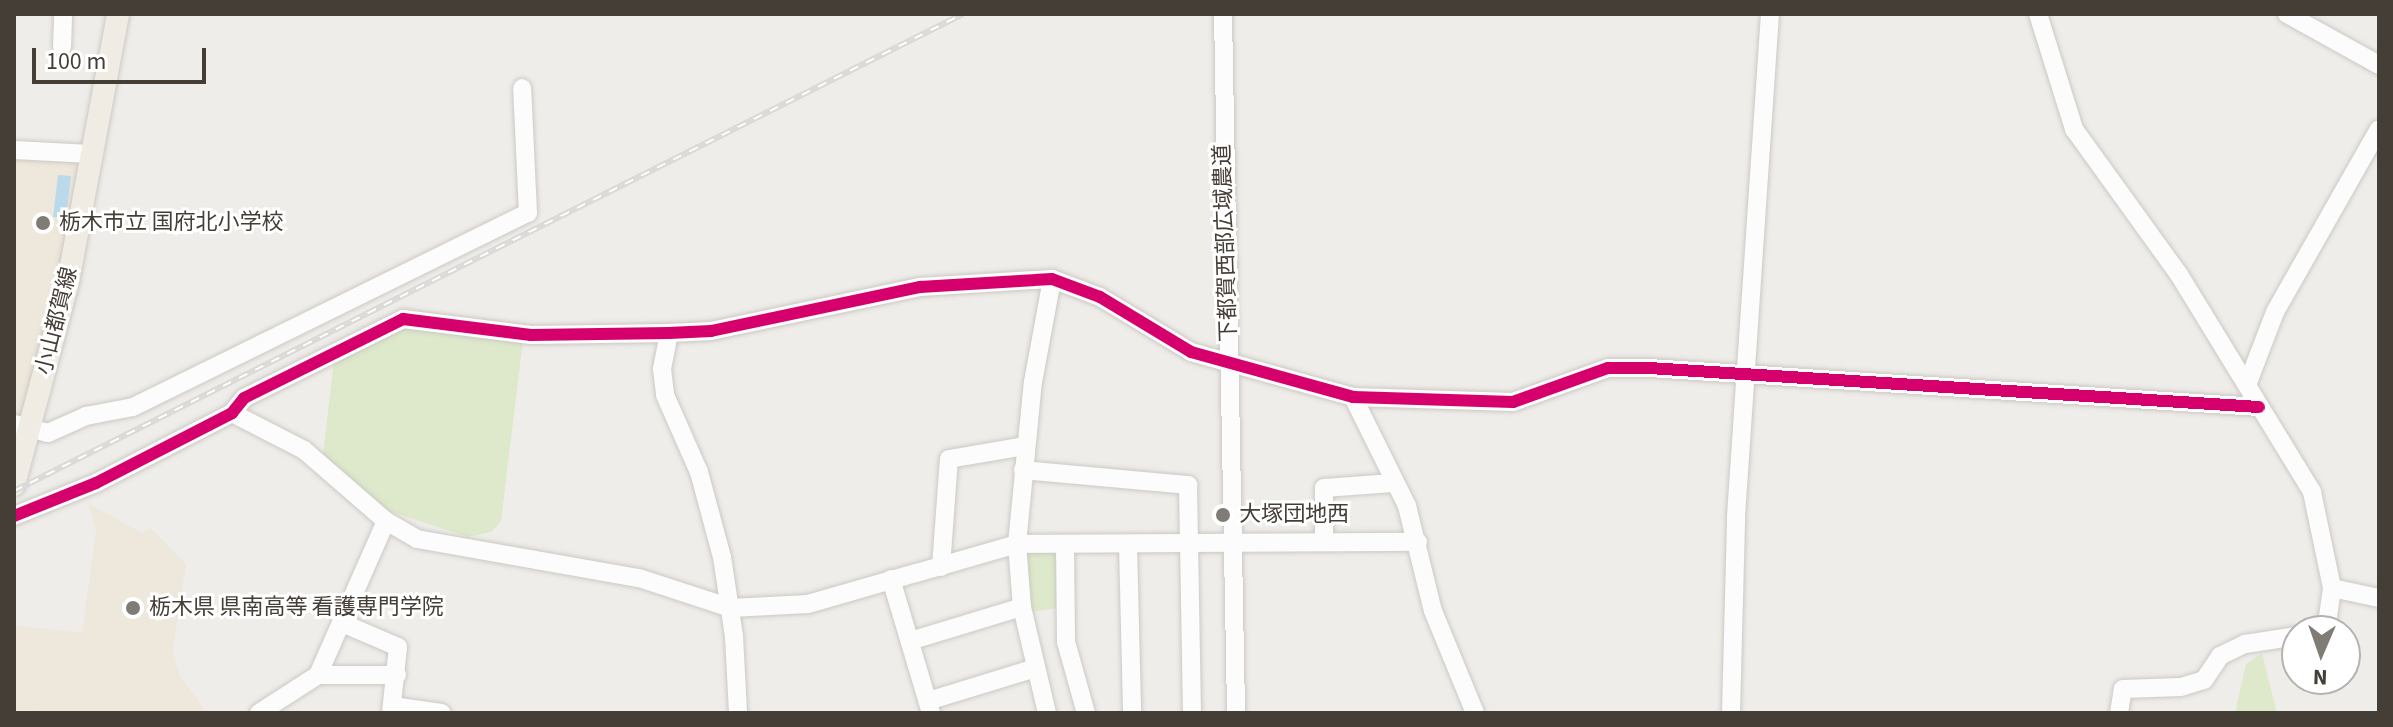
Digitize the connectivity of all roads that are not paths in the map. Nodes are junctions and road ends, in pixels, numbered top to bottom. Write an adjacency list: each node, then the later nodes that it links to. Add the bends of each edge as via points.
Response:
1 (63, 14): 7 (street)
2 (118, 14): 12 (main road, 小山都賀線)
3 (1223, 14): 15 (street, 下都賀西部広域農道)
4 (1770, 14): 16 (street)
5 (2038, 14): 17 (street, via 2074,129 2178,273)
6 (2287, 14): 8 (street)
7 (62, 47)
8 (2379, 65)
9 (522, 88): 21 (street, via 528,213 133,407 86,416 48,433)
10 (2379, 129): 17 (street, via 2275,312)
11 (14, 150): 12 (street)
12 (91, 154): 21 (main road, 小山都賀線, via 68,282)
13 (1052, 279): 14 (street, via 920,287 711,331); 15 (street, via 1100,297 1191,352); 22 (street)
14 (669, 333): 20 (street, via 531,335 403,319 244,398); 40 (street, via 662,369 665,395 703,486)
15 (1229, 366): 18 (street); 34 (street, 下都賀西部広域農道)
16 (1745, 373): 18 (street, via 1608,368 1531,397 1494,403); 19 (street); 59 (street)
17 (2247, 385): 19 (street)
18 (1353, 397): 24 (street)
19 (2259, 407): 37 (street, via 2312,492)
20 (232, 413): 26 (street, via 96,483); 27 (street, via 304,450)
21 (22, 426): 25 (main road, 小山都賀線)
22 (1026, 446): 23 (street); 35 (street, via 949,459)
23 (1023, 470): 30 (street); 33 (street, via 1188,485)
24 (1393, 483): 28 (street, via 1324,488); 29 (street)
25 (14, 485)
26 (14, 516)
27 (386, 521): 40 (street, via 417,539 639,578); 42 (street)
28 (1324, 542): 29 (street); 34 (street)
29 (1418, 542): 58 (street, via 1433,611)
30 (1017, 544): 31 (street); 35 (street); 39 (street)
31 (1065, 544): 32 (street); 54 (street, via 1066,642)
32 (1128, 545): 33 (street); 55 (street)
33 (1188, 545): 34 (street); 56 (street)
34 (1235, 545): 57 (street, 下都賀西部広域農道)
35 (941, 567): 36 (street)
36 (891, 579): 40 (street, via 808,604); 44 (street)
37 (2332, 588): 38 (street); 41 (street)
38 (2379, 598)
39 (1022, 607): 44 (street); 45 (street)
40 (731, 608): 52 (street)
41 (2328, 615)
42 (342, 623): 46 (street); 47 (street, via 398,647)
43 (2281, 638): 60 (street, via 2245,644 2220,656 2204,680 2181,687 2123,689)
44 (910, 641): 48 (street)
45 (1036, 668): 48 (street); 53 (street)
46 (318, 675): 47 (street); 50 (street)
47 (397, 675): 49 (street)
48 (930, 707)
49 (392, 710): 51 (street)
50 (259, 713)
51 (442, 713)
52 (738, 713)
53 (1047, 713)
54 (1086, 713)
55 (1132, 713)
56 (1192, 713)
57 (1236, 713)
58 (1475, 713)
59 (1731, 713)
60 (2119, 713)

